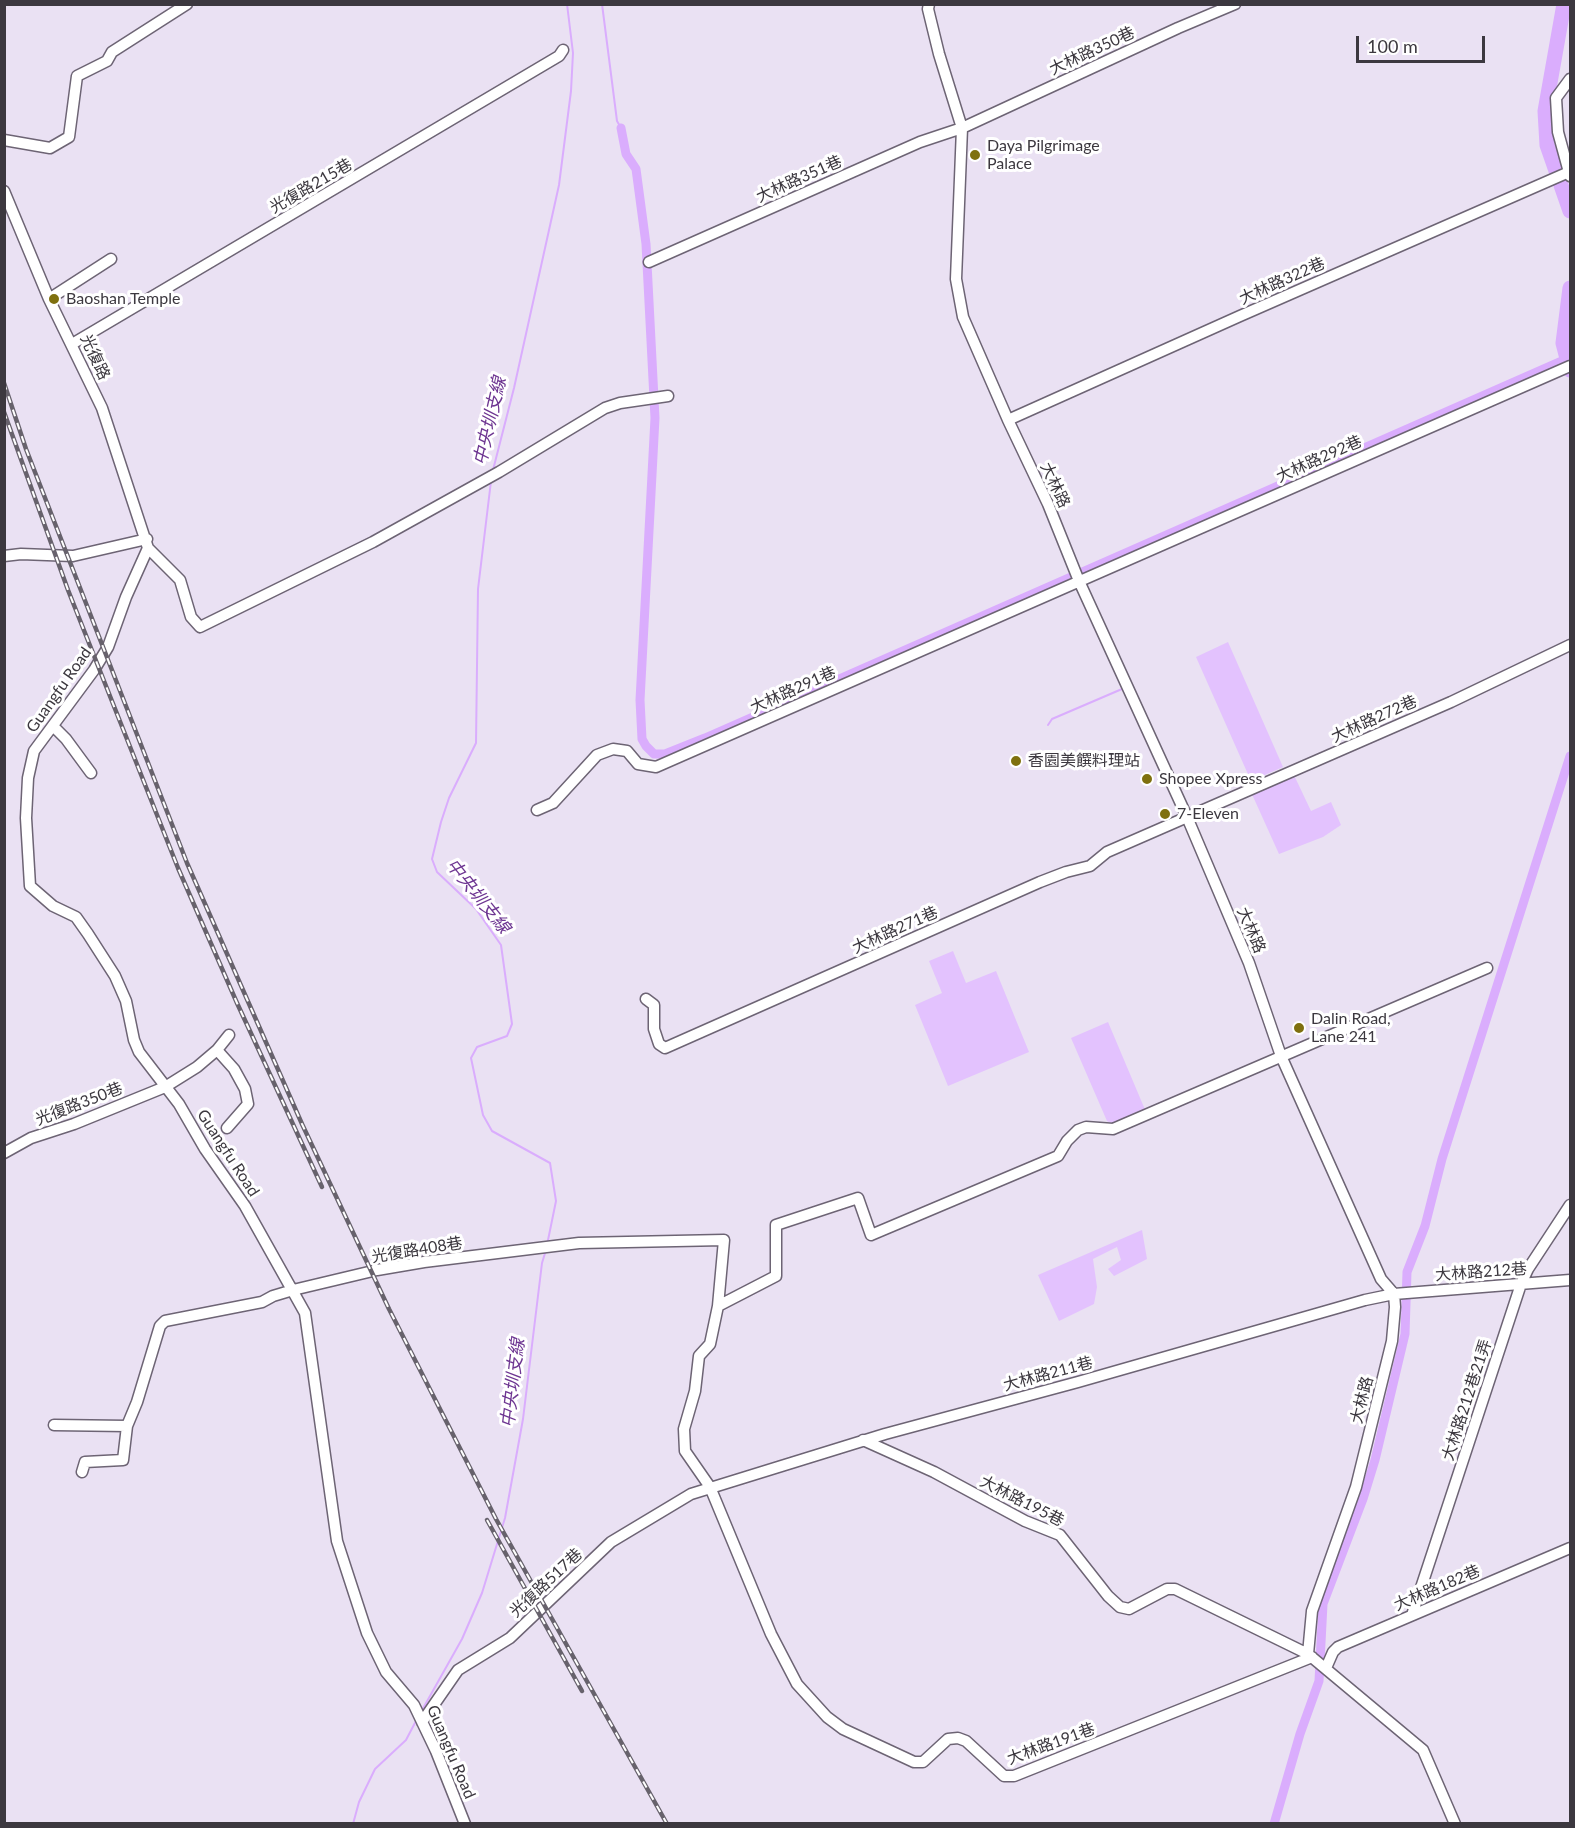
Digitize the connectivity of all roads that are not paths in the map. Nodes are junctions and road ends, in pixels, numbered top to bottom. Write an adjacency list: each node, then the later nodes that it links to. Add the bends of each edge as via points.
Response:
1 (186, 4): 7 (street, via 112,52 106,61 77,76 69,137 50,148)
2 (929, 4): 6 (street, 大林路, via 939,54)
3 (1235, 4): 6 (street, 大林路350巷)
4 (562, 50): 13 (street, 光復路215巷, via 559,56)
5 (1570, 79): 8 (street, via 1556,98 1558,132)
6 (962, 128): 11 (street, 大林路351巷, via 920,142); 16 (street, 大林路, via 957,285 963,317)
7 (4, 140)
8 (1570, 174): 16 (street, 大林路322巷)
9 (4, 191): 12 (street, 光復路)
10 (111, 260): 12 (street)
11 (650, 262)
12 (49, 299): 13 (street, 光復路)
13 (72, 344): 17 (street, 光復路, via 102,408)
14 (1570, 366): 19 (street, 大林路292巷)
15 (668, 396): 17 (street, via 605,408 492,477 373,542 200,627 191,617 180,580)
16 (1008, 420): 19 (street, 大林路)
17 (148, 544): 18 (street, via 73,556); 21 (street, Guangfu Road, via 108,647)
18 (4, 556)
19 (1079, 581): 23 (street, 大林路291巷, via 656,767 638,764 627,751 613,749 597,755 553,803); 24 (street, 大林路)
20 (1570, 645): 24 (street, 大林路272巷, via 1451,702)
21 (52, 726): 22 (street); 30 (street, Guangfu Road, via 34,751 28,778 30,886 53,906 76,917 88,934 126,1001 139,1052)
22 (91, 773)
23 (537, 810)
24 (1187, 817): 26 (street, 大林路271巷, via 1107,852 1090,866 1040,882 665,1047 659,1044 654,1029 654,1005); 29 (street, 大林路, via 1249,963)
25 (1487, 968): 29 (street)
26 (646, 999)
27 (229, 1035): 28 (street, 光復路350巷)
28 (217, 1050): 30 (street, 光復路350巷, via 198,1067); 31 (street, via 234,1069 248,1104)
29 (1281, 1056): 37 (street, 大林路, via 1381,1279); 38 (street, via 1113,1129 1078,1130 1058,1156 871,1234 858,1197 776,1225 776,1276)
30 (165, 1086): 32 (street, 光復路350巷, via 31,1138); 36 (street, Guangfu Road, via 245,1206)
31 (227, 1128)
32 (4, 1153)
33 (1570, 1205): 35 (street, 大林路212巷21弄)
34 (1570, 1280): 35 (street, 大林路212巷)
35 (1521, 1284): 37 (street, 大林路212巷); 45 (street, 大林路212巷21弄)
36 (293, 1290): 38 (street, 光復路408巷, via 424,1262 546,1247 724,1239); 40 (street, 光復路408巷, via 262,1302 165,1321 160,1326); 48 (street, Guangfu Road, via 305,1313 337,1541 367,1633 386,1672 414,1705)
37 (1395, 1294): 41 (street, 大林路211巷); 46 (street, 大林路, via 1392,1341 1356,1487 1312,1611)
38 (718, 1306): 43 (street, via 710,1344 699,1356 695,1391 684,1428 685,1452)
39 (54, 1425): 40 (street)
40 (127, 1426): 42 (street, 光復路408巷, via 123,1460 85,1462)
41 (863, 1440): 43 (street, 大林路211巷); 46 (street, 大林路195巷, via 1060,1535 1120,1607 1129,1609 1167,1589 1176,1589)
42 (82, 1472)
43 (710, 1487): 46 (street, 大林路191巷, via 771,1634 797,1684 843,1729 914,1762 923,1762 948,1739 958,1738 1004,1776 1014,1776); 48 (street, 光復路517巷, via 691,1494 611,1542 510,1638 458,1670)
44 (1570, 1548): 45 (street, 大林路182巷)
45 (1412, 1615): 47 (street, 大林路182巷, via 1338,1647)
46 (1311, 1656): 47 (street)
47 (1326, 1668): 50 (street, via 1423,1750)
48 (422, 1722): 49 (street, Guangfu Road)
49 (465, 1824)
50 (1455, 1824)

